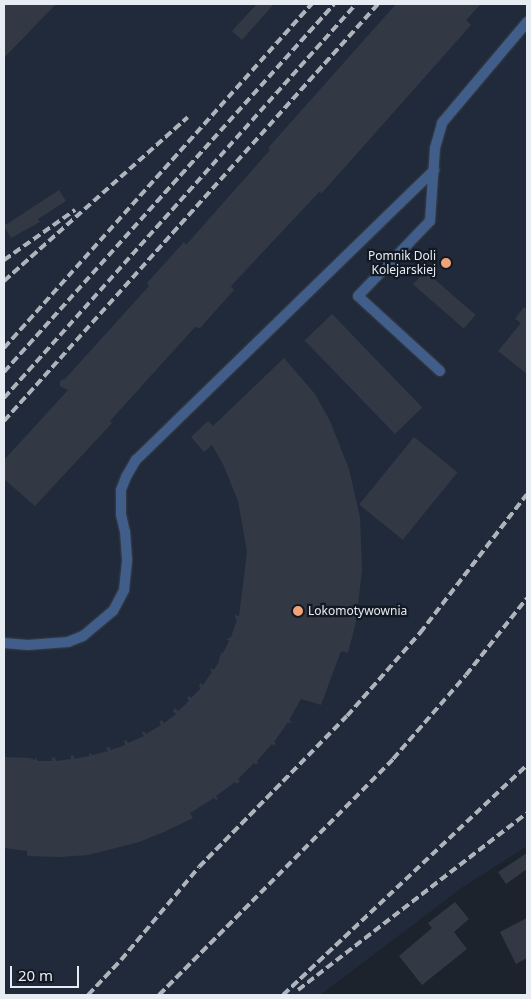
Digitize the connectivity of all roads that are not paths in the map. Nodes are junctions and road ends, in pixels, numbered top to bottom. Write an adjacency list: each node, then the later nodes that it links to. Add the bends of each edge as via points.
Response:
1 (527, 22): 2 (lane, via 442,123)
2 (434, 170): 3 (lane, via 430,221 358,296); 4 (lane, via 136,460 121,490 120,515 127,559 124,590 114,611 83,636 68,642 43,645)
3 (440, 371)
4 (4, 643)

